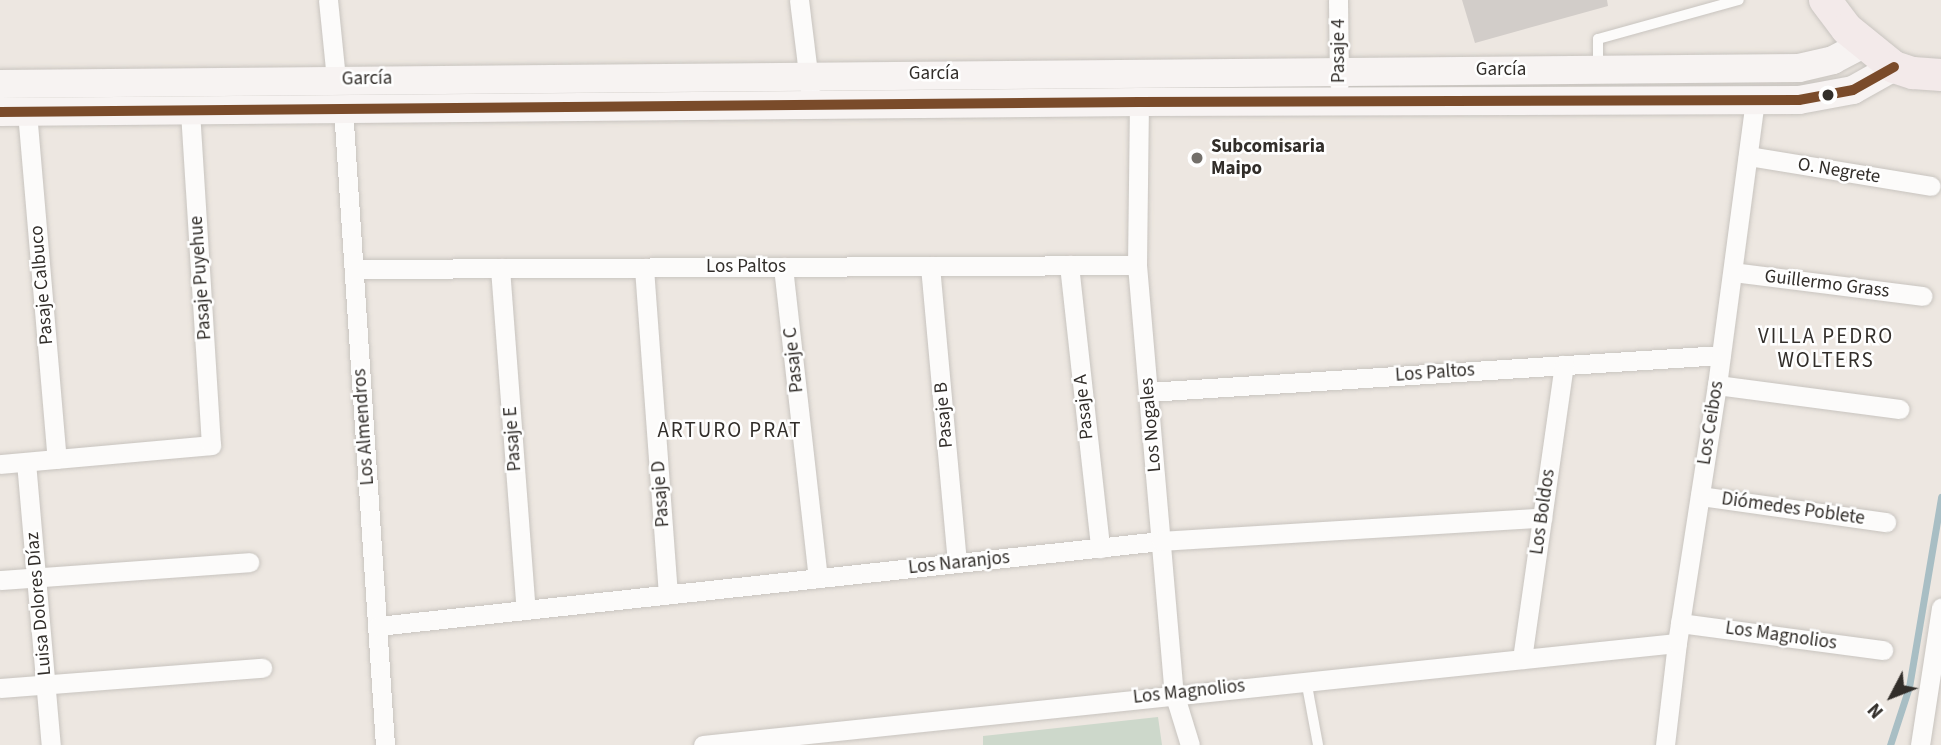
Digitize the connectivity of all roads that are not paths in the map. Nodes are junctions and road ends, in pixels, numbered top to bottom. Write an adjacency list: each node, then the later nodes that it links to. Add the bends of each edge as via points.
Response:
1 (328, 0): 12 (street)
2 (799, 0): 10 (street)
3 (1338, 0): 9 (street, Pasaje 4)
4 (1739, 0): 8 (lane, via 1598,39)
5 (1825, 0): 6 (main road)
6 (1863, 44): 7 (main road); 8 (street, García, via 1833,60 1799,68)
7 (1894, 67): 11 (main road); 14 (street, García, via 1835,95)
8 (1598, 69): 9 (street, García)
9 (1339, 71): 10 (street, García); 16 (street, Pasaje 4)
10 (808, 75): 12 (street, García); 17 (street)
11 (1941, 75)
12 (336, 79): 13 (street, García)
13 (0, 84)
14 (1755, 101): 16 (street, García); 21 (street, Los Ceibos)
15 (1139, 102): 16 (street, García); 17 (street, García); 24 (street, Los Nogales)
16 (1339, 102)
17 (812, 104): 18 (street, García)
18 (343, 108): 19 (street, García); 29 (street, Los Almendros)
19 (190, 111): 20 (street, García); 37 (street, Pasaje Puyehue, via 211,445)
20 (14, 112): 37 (street, Pasaje Calbuco)
21 (1748, 156): 22 (street, O. Negrete); 30 (street, Los Ceibos)
22 (1931, 186)
23 (1069, 265): 24 (street, Los Paltos); 25 (street, Los Paltos); 44 (street, Pasaje A)
24 (1137, 265): 35 (street, Los Nogales)
25 (930, 266): 26 (street, Los Paltos); 46 (street, Pasaje B)
26 (783, 267): 28 (street, Los Paltos); 48 (street, Pasaje C)
27 (500, 268): 28 (street, Los Paltos); 29 (street, Los Paltos); 52 (street, Pasaje E)
28 (644, 268): 50 (street, Pasaje D)
29 (354, 269): 54 (street, Los Almendros)
30 (1733, 272): 31 (street, Guillermo Grass); 32 (street, Los Ceibos)
31 (1922, 296)
32 (1721, 355): 33 (street, Los Paltos); 34 (street, Los Ceibos)
33 (1564, 365): 35 (street, Los Paltos); 41 (street, Los Boldos)
34 (1717, 385): 36 (street); 40 (street, Los Ceibos)
35 (1148, 392): 43 (street, Los Nogales)
36 (1899, 409)
37 (57, 459): 38 (street)
38 (26, 462): 39 (street); 47 (street, Luisa Dolores Díaz)
39 (0, 464)
40 (1700, 496): 42 (street, Diómedes Poblete); 53 (street, Los Ceibos)
41 (1542, 518): 43 (street, Los Naranjos); 58 (street, Los Boldos)
42 (1886, 522)
43 (1161, 541): 44 (street, Los Naranjos); 63 (street, Los Nogales)
44 (1100, 548): 46 (street, Los Naranjos)
45 (249, 562): 47 (street)
46 (957, 563): 48 (street, Los Naranjos)
47 (36, 577): 49 (street); 61 (street, Luisa Dolores Díaz)
48 (818, 578): 50 (street, Los Naranjos)
49 (0, 580)
50 (668, 594): 52 (street, Los Naranjos)
51 (1941, 608): 57 (street)
52 (526, 610): 54 (street, Los Naranjos)
53 (1680, 623): 55 (street, Los Ceibos); 56 (street, Los Magnolios)
54 (377, 626): 67 (street, Los Almendros)
55 (1676, 643): 58 (street, Los Magnolios); 71 (street, Los Ceibos)
56 (1883, 650)
57 (1937, 657): 65 (street)
58 (1522, 659): 60 (street, Los Magnolios)
59 (262, 668): 61 (street)
60 (1306, 680): 63 (street, Los Magnolios); 70 (lane)
61 (46, 685): 62 (street); 66 (street, Luisa Dolores Díaz)
62 (0, 688)
63 (1174, 693): 64 (street, Los Magnolios); 69 (street, Los Nogales)
64 (845, 737): 68 (street, Los Magnolios)
65 (1918, 740)
66 (51, 745)
67 (386, 745)
68 (703, 745)
69 (1190, 745)
70 (1318, 745)
71 (1665, 745)

